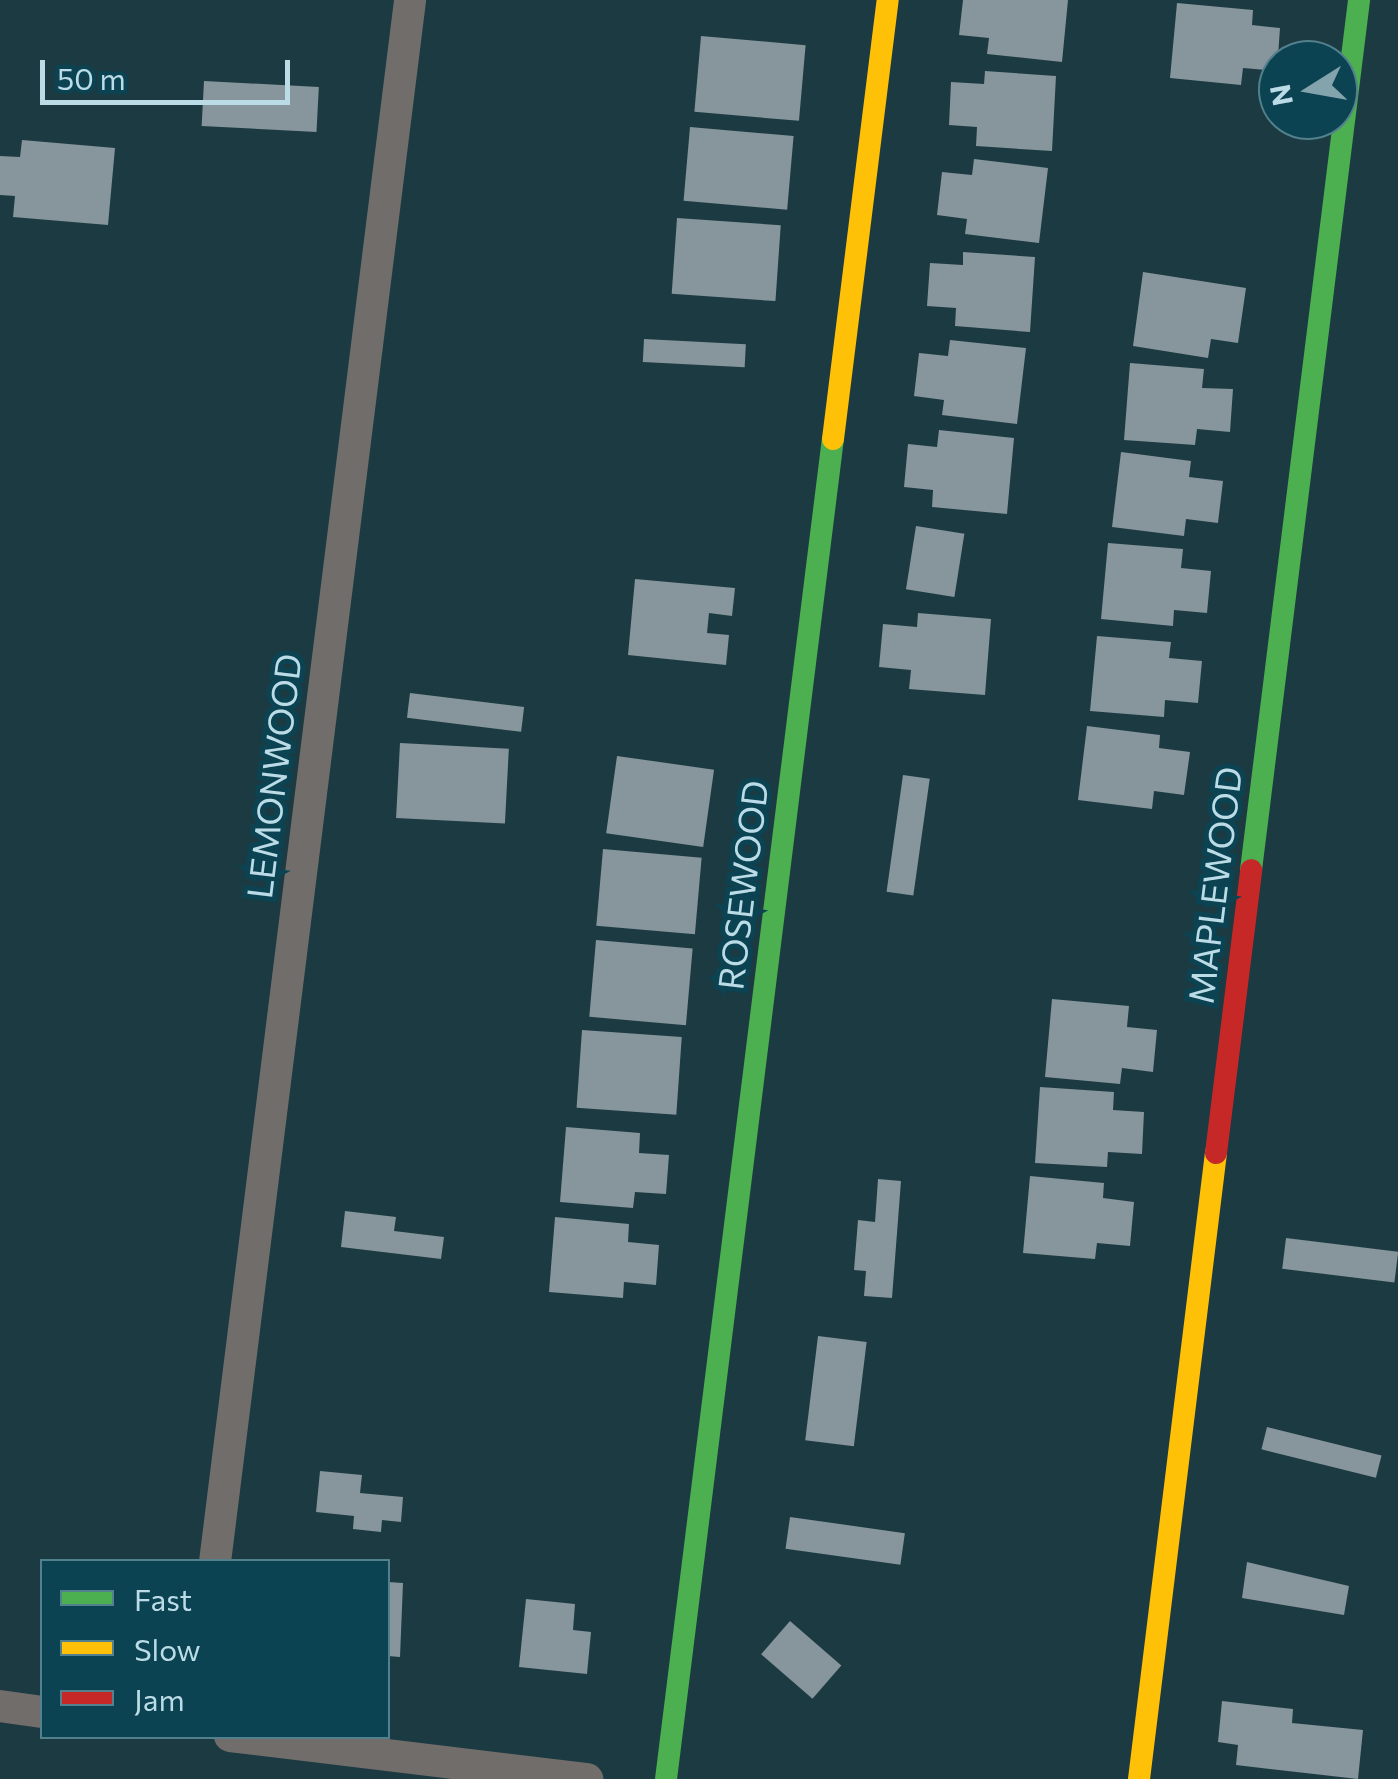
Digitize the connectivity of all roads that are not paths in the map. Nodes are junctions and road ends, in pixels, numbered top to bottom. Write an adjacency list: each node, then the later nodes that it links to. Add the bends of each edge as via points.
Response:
1 (410, 0): 4 (street, LEMONWOOD)
2 (888, 0): 9 (street, ROSEWOOD)
3 (1359, 0): 10 (street, MAPLEWOOD)
4 (215, 1559)
5 (0, 1706): 6 (street)
6 (40, 1712)
7 (255, 1739): 8 (street)
8 (587, 1779)
9 (666, 1779)
10 (1139, 1779)

